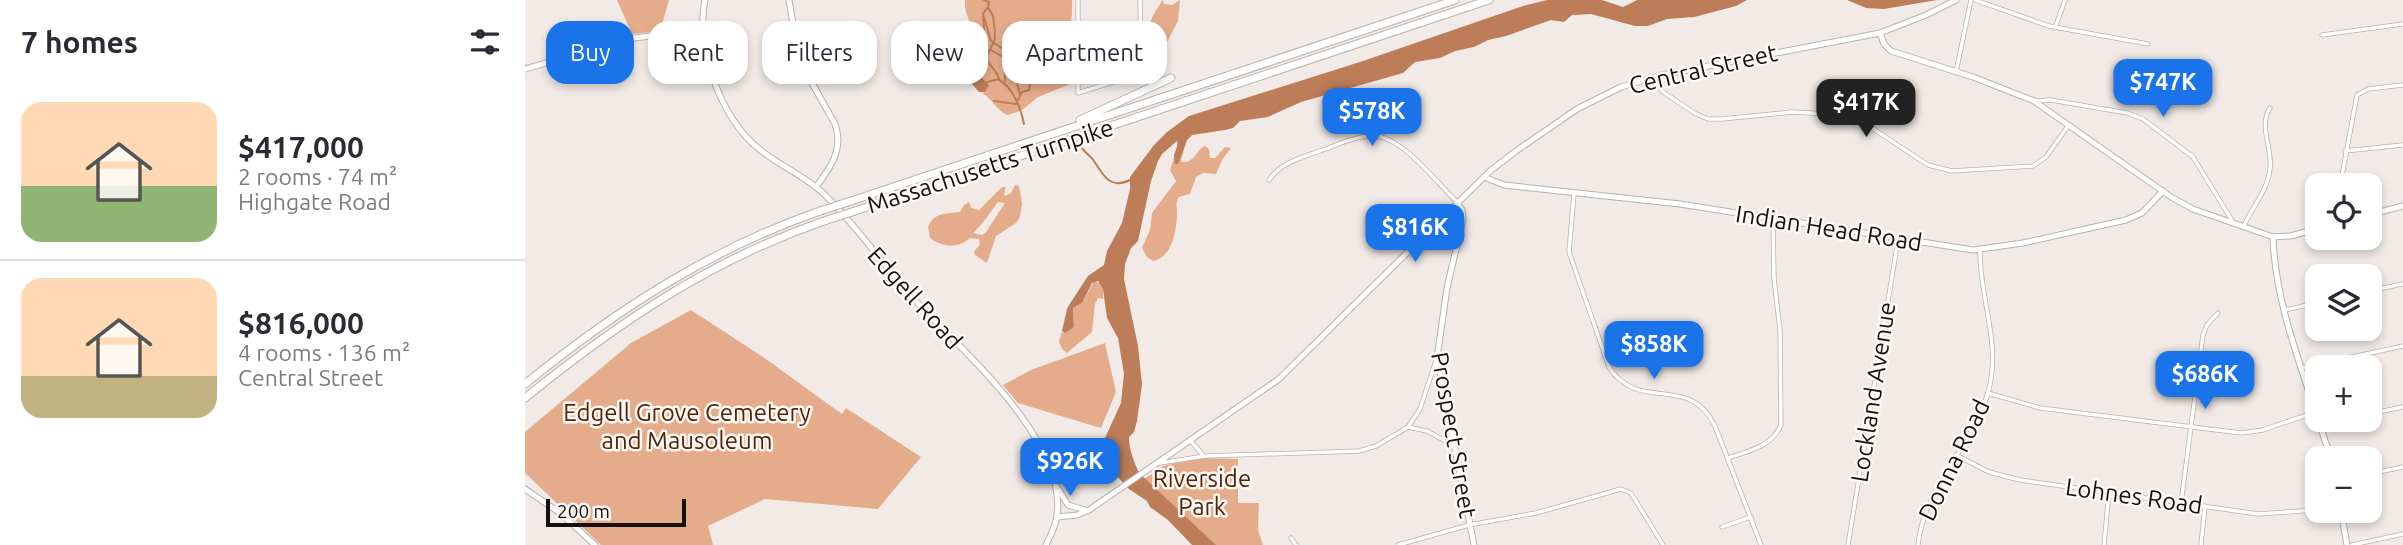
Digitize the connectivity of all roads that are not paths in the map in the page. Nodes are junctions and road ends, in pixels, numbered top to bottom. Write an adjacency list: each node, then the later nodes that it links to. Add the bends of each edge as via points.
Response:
1 (705, 0): 10 (street, Edgell Road)
2 (789, 0): 32 (street, via 799,60 838,135 833,162)
3 (1077, 0): 4 (street, via 1078,93 1141,73)
4 (1140, 0)
5 (1455, 0): 27 (highway, Massachusetts Turnpike)
6 (1489, 0): 56 (highway, Massachusetts Turnpike, bridge, via 764,244 674,290 610,332)
7 (1957, 0): 13 (street, Central Street)
8 (1973, 0): 12 (street); 18 (street)
9 (2065, 0): 12 (street)
10 (703, 21)
11 (2403, 24): 14 (street)
12 (2055, 28): 16 (street)
13 (1880, 33): 18 (street, via 1891,51); 19 (street, Central Street)
14 (2322, 35)
15 (648, 36): 17 (street, via 617,40)
16 (2148, 44)
17 (525, 69)
18 (1956, 72): 23 (street)
19 (1652, 77): 25 (street, via 1663,92 1709,119 1840,113 1863,122 1929,165 1952,172 2033,166 2046,157); 30 (street, Central Street, via 1591,101)
20 (1171, 78): 27 (highway)
21 (717, 84): 32 (street, Edgell Road, via 739,128 760,149)
22 (2403, 85): 28 (street, via 2368,89 2357,95)
23 (2034, 101): 25 (street); 39 (street, via 2127,113 2147,121 2193,157)
24 (2270, 108): 40 (street, via 2265,118 2269,174)
25 (2069, 124): 33 (street)
26 (2403, 145): 28 (street)
27 (1016, 146): 54 (highway, Massachusetts Turnpike, bridge, via 753,237 669,280 604,322)
28 (2345, 151): 29 (street)
29 (2342, 173)
30 (1483, 177): 34 (street, Indian Head Road, via 1504,185); 35 (street, Central Street)
31 (1269, 180): 35 (street, via 1296,159 1375,135 1404,149)
32 (816, 187): 72 (street, Edgell Road, via 1011,403)
33 (2162, 191): 39 (street); 44 (street, Indian Head Road, via 2131,219)
34 (1574, 192): 38 (street, Indian Head Road); 68 (street, via 1569,252 1609,367 1621,383 1635,390 1678,395 1698,404 1713,421)
35 (1457, 203): 51 (street, Prospect Street, via 1463,219); 62 (street, Central Street, via 1287,372)
36 (2403, 206): 37 (street)
37 (2382, 212)
38 (1773, 219): 43 (street, Indian Head Road); 68 (street, via 1781,425 1769,441)
39 (2234, 225): 40 (street)
40 (2243, 228): 42 (street)
41 (2305, 232): 42 (street)
42 (2273, 237): 48 (street)
43 (1898, 240): 44 (street, Indian Head Road); 93 (street, Lockland Avenue)
44 (1980, 250): 55 (street, Donna Road, via 1993,353)
45 (2403, 284): 46 (street)
46 (2382, 288)
47 (2305, 306): 48 (street)
48 (2285, 310): 52 (street)
49 (2218, 313): 61 (street, via 2203,335)
50 (2403, 346): 52 (street)
51 (1437, 358): 60 (street, via 1420,409); 63 (street, Prospect Street)
52 (2301, 368): 53 (street)
53 (2305, 380)
54 (525, 384)
55 (1988, 393): 61 (street, via 2040,408); 65 (street, Donna Road)
56 (525, 398)
57 (2403, 407): 58 (street)
58 (2382, 411)
59 (2305, 421): 61 (street, via 2252,432)
60 (1408, 427): 63 (street); 66 (street, via 1370,449 1352,452)
61 (2191, 427): 75 (street)
62 (1190, 440): 64 (street, Central Street); 66 (street)
63 (1453, 445): 82 (street, Prospect Street)
64 (1184, 450): 67 (street); 69 (street, Central Street)
65 (1956, 455): 74 (street, Lohnes Road, via 2008,478); 94 (street, Donna Road, via 1928,503)
66 (1205, 456): 67 (street)
67 (1192, 457): 69 (street)
68 (1728, 458): 80 (street)
69 (1154, 465): 77 (street, Central Street)
70 (2403, 467): 71 (street)
71 (2382, 471)
72 (1054, 482): 77 (street, via 1068,505); 79 (street, Edgell Road)
73 (525, 489): 86 (street)
74 (2109, 492): 75 (street, Lohnes Road); 96 (street)
75 (2181, 503): 76 (street, Lohnes Road)
76 (2205, 506): 78 (street, Lohnes Road, via 2265,514); 97 (street)
77 (1089, 510): 79 (street)
78 (2305, 511)
79 (1057, 517): 87 (street, Edgell Road)
80 (1751, 517): 83 (street); 92 (street)
81 (2344, 523): 98 (street)
82 (1469, 525): 89 (street); 90 (street, Prospect Street); 91 (street, via 1627,489)
83 (1722, 527)
84 (2403, 534): 98 (street)
85 (1291, 538): 88 (street)
86 (595, 545)
87 (1046, 545)
88 (1296, 545)
89 (1398, 545)
90 (1473, 545)
91 (1663, 545)
92 (1761, 545)
93 (1848, 545)
94 (1918, 545): 95 (street)
95 (1924, 545)
96 (2104, 545)
97 (2201, 545)
98 (2349, 545)

